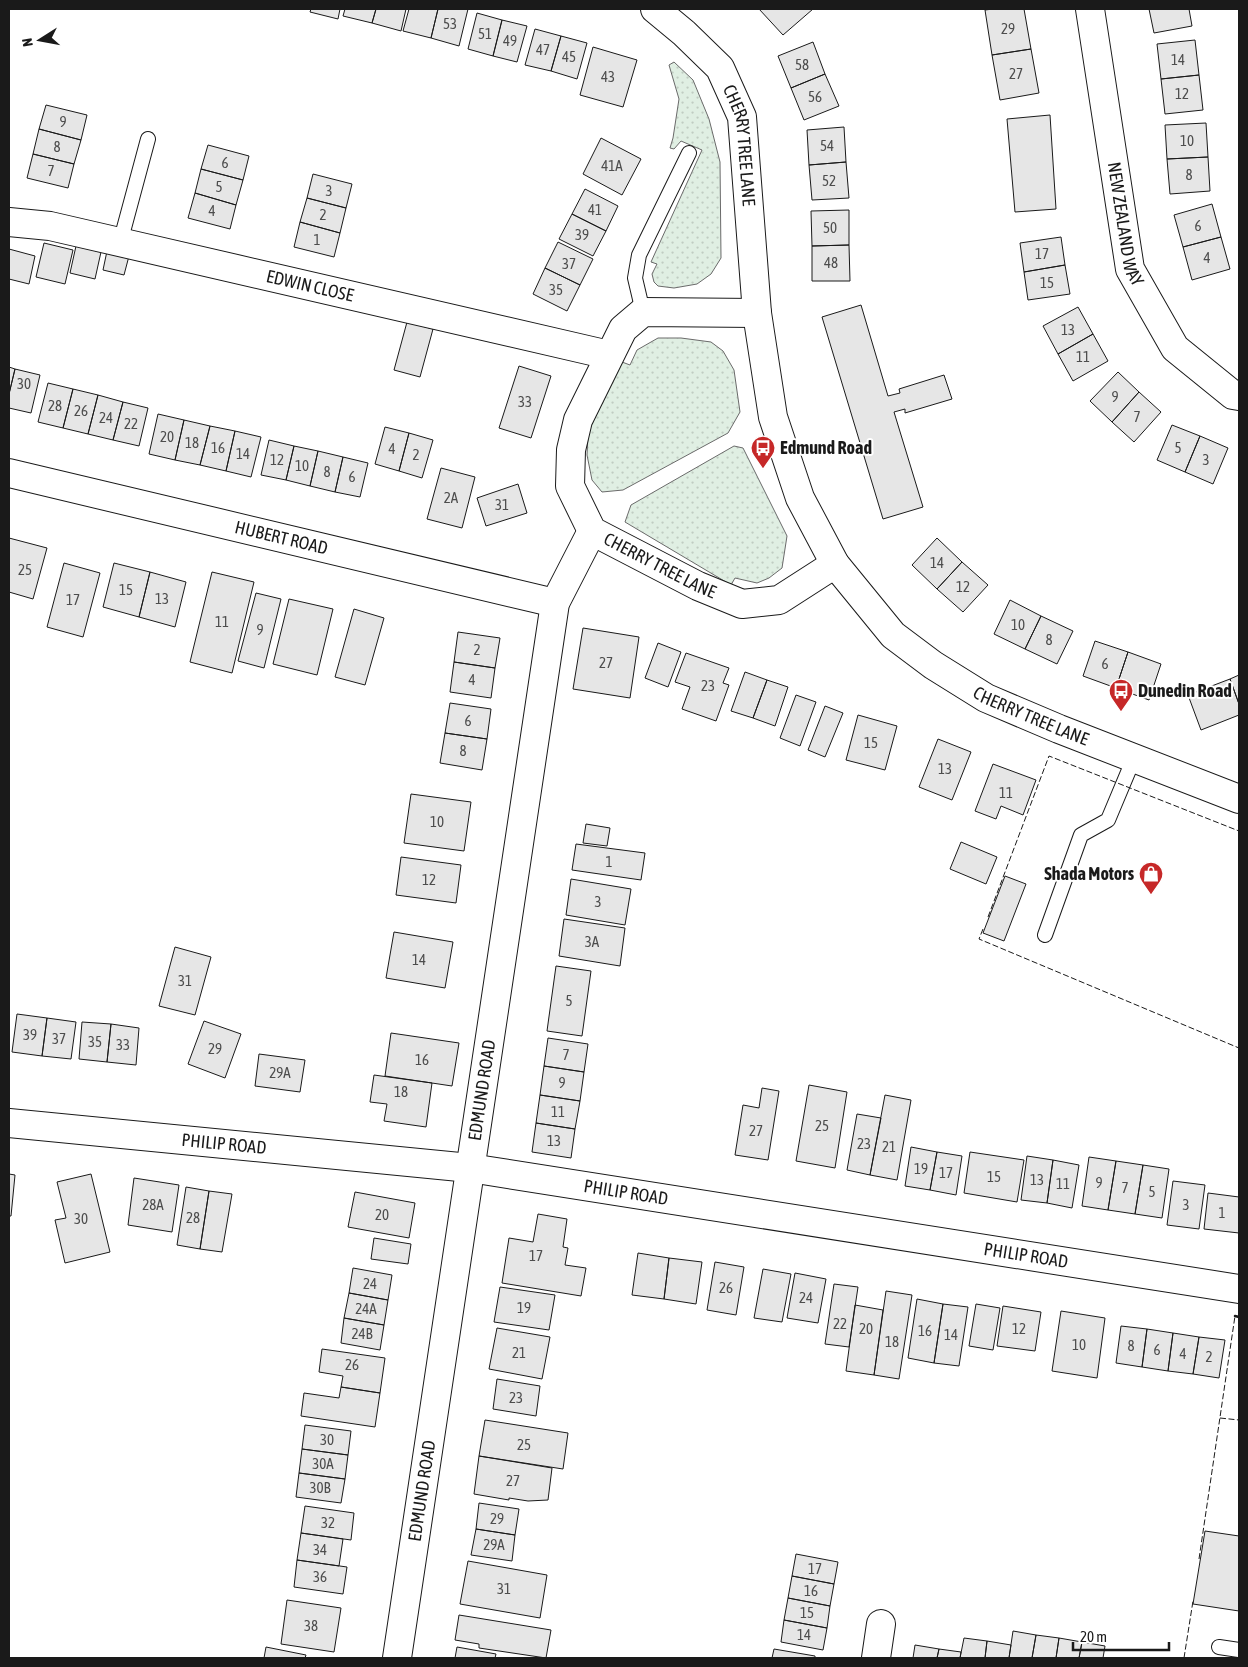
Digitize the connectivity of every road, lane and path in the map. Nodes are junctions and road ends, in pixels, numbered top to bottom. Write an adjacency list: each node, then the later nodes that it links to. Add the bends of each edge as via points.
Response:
1 (654, 9): 8 (street, CHERRY TREE LANE, via 720,68 742,117)
2 (1090, 9): 10 (street, NEW ZEALAND WAY, via 1130,270 1175,348 1233,395)
3 (148, 138): 6 (lane)
4 (689, 153): 7 (lane, via 638,255 635,278)
5 (9, 222): 6 (street, EDWIN CLOSE, via 50,226)
6 (120, 242): 9 (street, EDWIN CLOSE)
7 (643, 312): 8 (street); 9 (street, CHERRY TREE LANE, via 623,329)
8 (757, 313): 13 (street, CHERRY TREE LANE, via 772,416 800,498)
9 (608, 355): 12 (street, CHERRY TREE LANE, via 578,420 571,450 570,486)
10 (1239, 396)
11 (9, 473): 14 (street, HUBERT ROAD)
12 (592, 531): 13 (street, CHERRY TREE LANE, via 698,586 742,604 779,600); 14 (street, EDMUND ROAD)
13 (835, 564): 15 (street, CHERRY TREE LANE, via 893,635 933,665 986,698)
14 (555, 603): 19 (street, EDMUND ROAD)
15 (1134, 758): 16 (street, CHERRY TREE LANE); 17 (lane, via 1108,820 1081,835)
16 (1239, 799)
17 (1045, 935)
18 (9, 1123): 19 (street, PHILIP ROAD)
19 (470, 1168): 20 (street, PHILIP ROAD); 24 (street, EDMUND ROAD)
20 (1239, 1289)
21 (881, 1624): 25 (street)
22 (1219, 1647): 23 (lane)
23 (1239, 1650)
24 (397, 1658)
25 (876, 1658)

